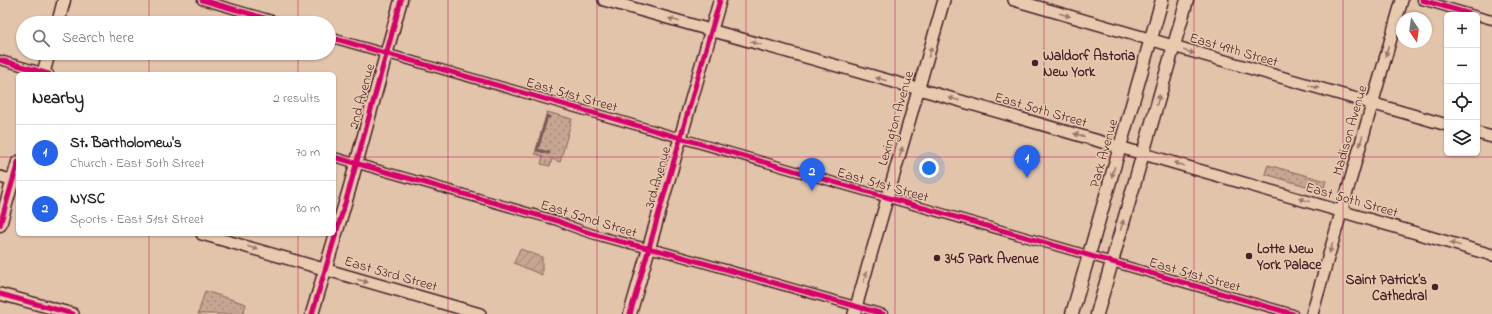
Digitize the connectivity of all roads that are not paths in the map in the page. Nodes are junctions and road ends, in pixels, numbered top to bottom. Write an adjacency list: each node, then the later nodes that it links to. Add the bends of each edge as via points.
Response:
1 (64, 0): 13 (main road)
2 (202, 0): 14 (street)
3 (400, 0): 21 (main road, 2nd Avenue)
4 (604, 0): 17 (main road, East 50th Street, one-way to 4)
5 (720, 0): 17 (main road, 3rd Avenue)
6 (944, 0): 26 (main road, Lexington Avenue, one-way to 6)
7 (1014, 0): 19 (main road, East 49th Street, one-way to 19)
8 (1162, 0): 19 (main road, Park Avenue)
9 (1187, 0): 20 (main road)
10 (1402, 0): 27 (main road, Madison Avenue, one-way to 27)
11 (1422, 0): 12 (street)
12 (1464, 12)
13 (60, 16)
14 (258, 16)
15 (1480, 17): 16 (street)
16 (1492, 20)
17 (711, 31): 26 (main road, East 50th Street, one-way to 17); 31 (main road, 3rd Avenue)
18 (336, 39): 21 (street, East 51st Street)
19 (1151, 40): 20 (main road, East 49th Street); 32 (main road, Park Avenue)
20 (1174, 47): 27 (main road, East 49th Street, one-way to 27); 33 (main road, one-way to 20)
21 (385, 53): 31 (street, East 51st Street); 35 (main road, 2nd Avenue)
22 (0, 60): 24 (street)
23 (48, 60): 25 (main road)
24 (42, 72)
25 (45, 72)
26 (919, 90): 32 (main road, East 50th Street, one-way to 26); 38 (main road, Lexington Avenue, one-way to 26)
27 (1372, 104): 28 (main road, East 49th Street); 39 (main road, Madison Avenue, one-way to 39)
28 (1444, 123)
29 (1480, 134): 30 (main road)
30 (1492, 137)
31 (680, 138): 38 (street, East 51st Street); 44 (main road, 3rd Avenue)
32 (1120, 147): 33 (main road, East 50th Street); 46 (main road, Park Avenue, one-way to 46)
33 (1143, 154): 39 (main road, East 50th Street, one-way to 33); 47 (main road, one-way to 33)
34 (336, 158): 35 (street, East 52nd Street)
35 (356, 163): 41 (main road, 2nd Avenue); 44 (street, East 52nd Street)
36 (0, 177): 37 (main road)
37 (15, 181): 40 (main road)
38 (888, 198): 46 (street, East 51st Street); 50 (main road, Lexington Avenue, one-way to 38)
39 (1341, 210): 45 (main road, East 50th Street, one-way to 39); 59 (main road, Madison Avenue, one-way to 59)
40 (0, 225)
41 (336, 234)
42 (209, 236): 48 (main road, East 53rd Street, one-way to 48)
43 (335, 236): 48 (main road, 2nd Avenue)
44 (649, 248): 50 (street, East 52nd Street); 54 (main road, 3rd Avenue)
45 (1492, 255)
46 (1089, 256): 47 (street, East 51st Street); 56 (main road, Park Avenue)
47 (1112, 263): 57 (main road); 58 (street, East 51st Street)
48 (326, 269): 52 (main road, 2nd Avenue); 53 (main road, East 53rd Street, one-way to 53)
49 (0, 294): 51 (main road)
50 (855, 310): 55 (street, East 52nd Street)
51 (73, 314)
52 (312, 314)
53 (480, 314)
54 (630, 314)
55 (883, 314)
56 (1072, 314)
57 (1097, 314)
58 (1293, 314)
59 (1312, 314)

